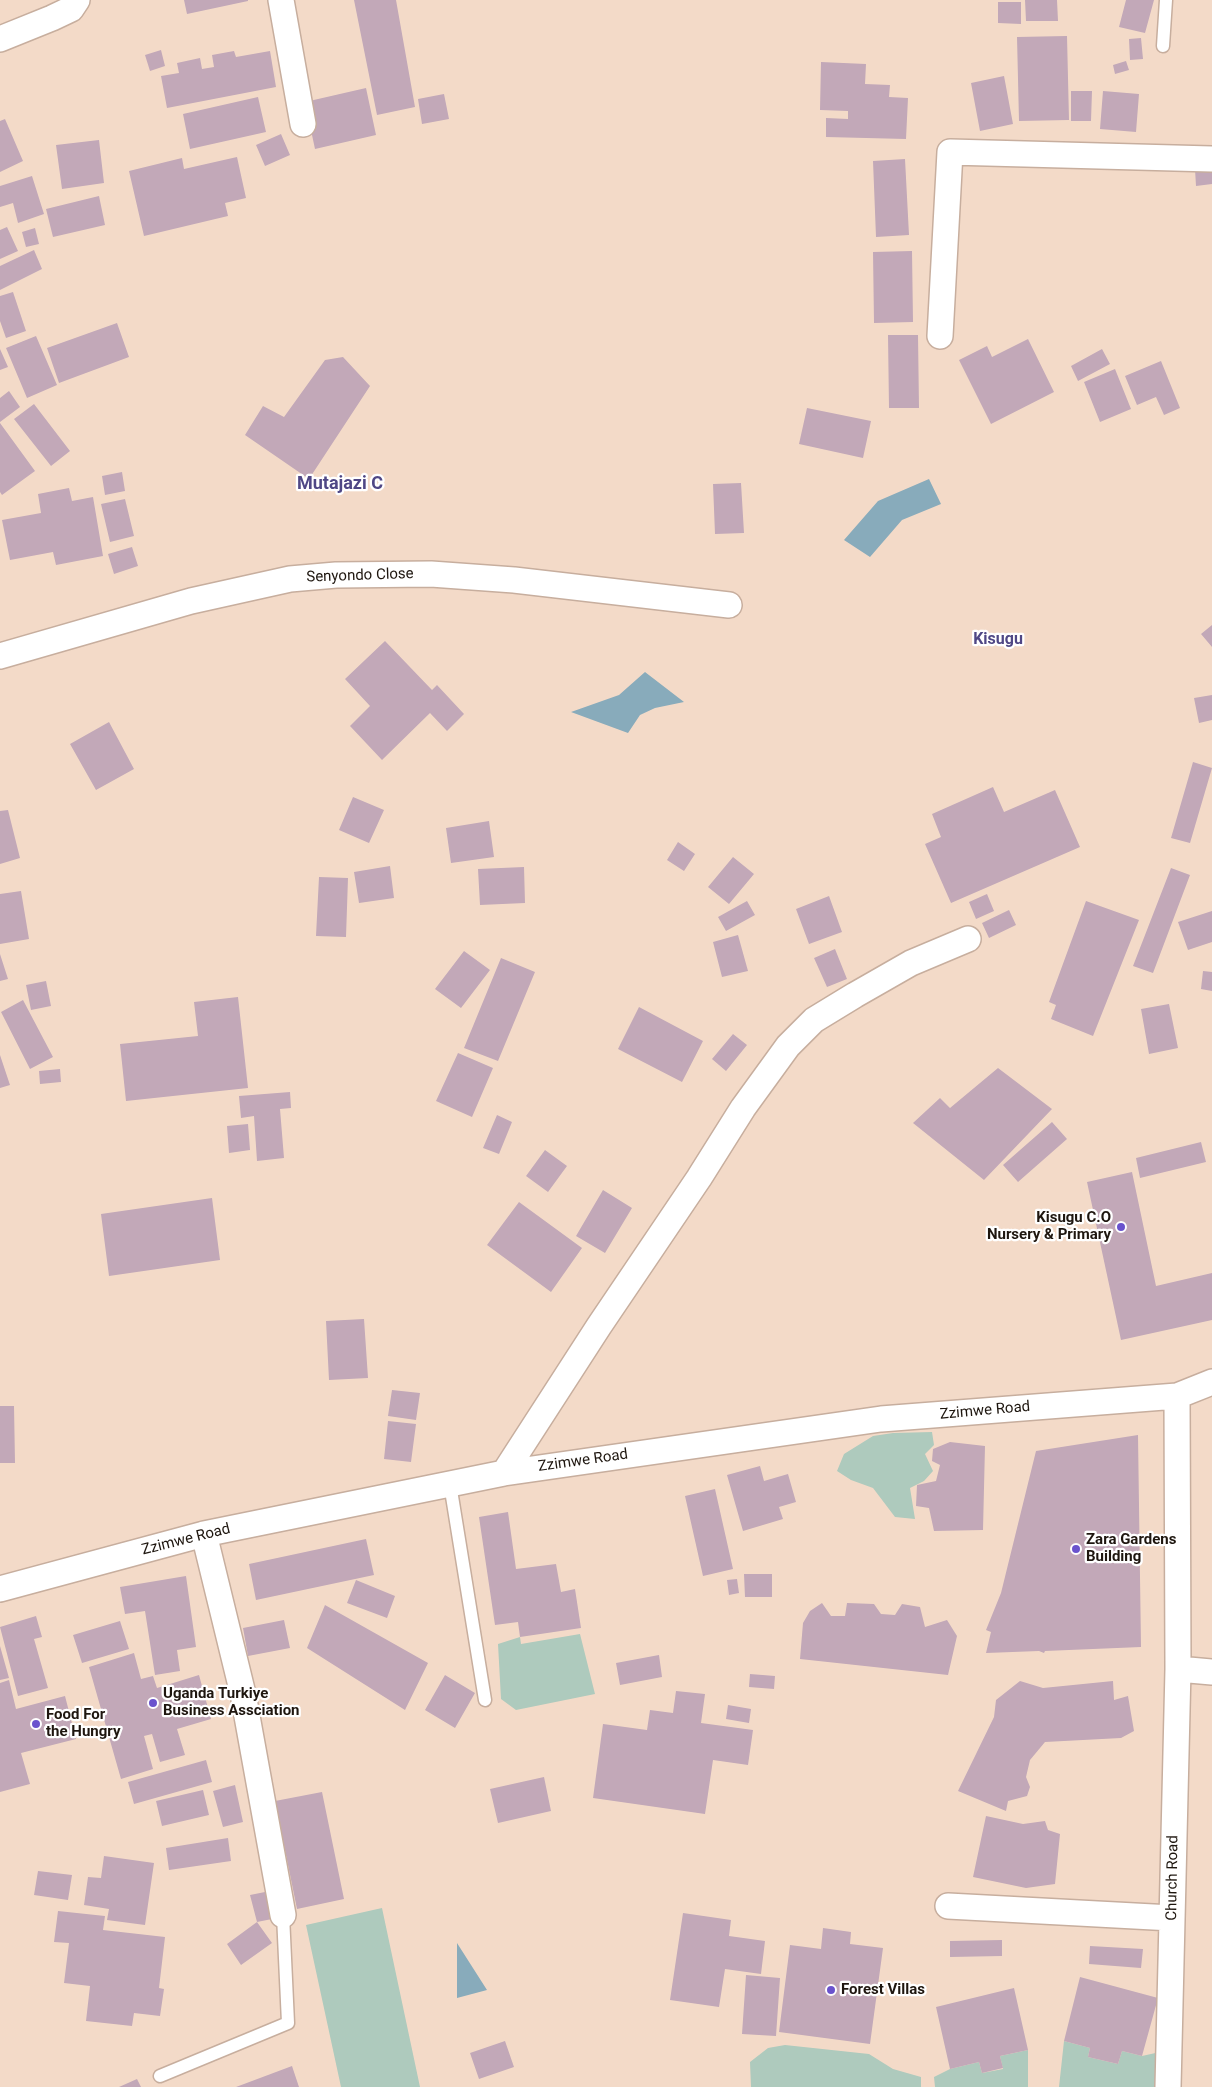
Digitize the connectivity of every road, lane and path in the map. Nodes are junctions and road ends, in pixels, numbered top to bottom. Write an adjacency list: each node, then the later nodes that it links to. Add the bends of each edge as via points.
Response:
1 (77, 0): 4 (street, via 71,9)
2 (281, 0): 6 (street)
3 (1166, 0): 5 (lane)
4 (0, 39)
5 (1163, 46)
6 (303, 124)
7 (1212, 158): 8 (street, via 950,152)
8 (940, 336)
9 (729, 605): 10 (street, Senyondo Close, via 514,580 431,574 336,575 290,579 191,601)
10 (0, 656)
11 (968, 939): 14 (street, via 911,963 855,995 814,1020 788,1046 743,1108)
12 (1212, 1382): 13 (street, Zzimwe Road)
13 (1176, 1396): 14 (street, Zzimwe Road, via 881,1419); 18 (street, Church Road)
14 (504, 1473): 15 (street, Zzimwe Road)
15 (450, 1484): 16 (street, Zzimwe Road); 20 (lane)
16 (204, 1534): 17 (street, Zzimwe Road); 22 (street, via 243,1694)
17 (0, 1589)
18 (1178, 1669): 19 (street); 23 (street, Church Road)
19 (1212, 1672)
20 (485, 1700)
21 (948, 1906): 23 (street)
22 (282, 1915): 24 (lane, via 288,2023)
23 (1172, 1918): 25 (street, Church Road)
24 (160, 2076)
25 (1168, 2087)

